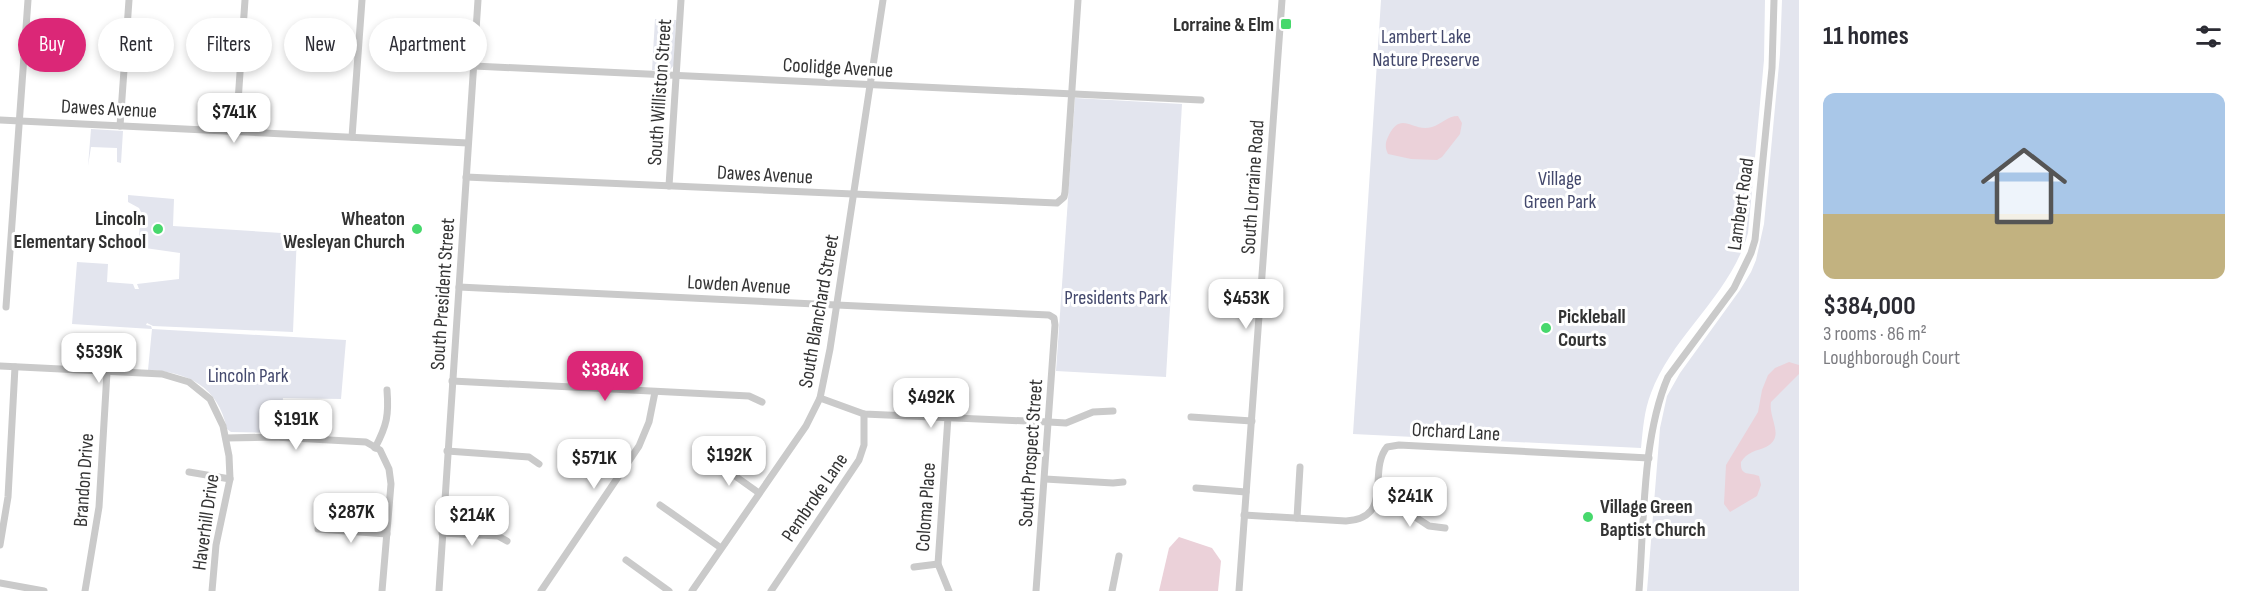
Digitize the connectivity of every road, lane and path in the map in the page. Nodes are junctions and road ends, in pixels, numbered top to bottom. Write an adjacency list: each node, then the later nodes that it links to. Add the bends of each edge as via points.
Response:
1 (28, 0): 19 (street)
2 (129, 0): 20 (street)
3 (245, 0): 21 (street)
4 (362, 0): 22 (street)
5 (478, 0): 11 (street, South President Street)
6 (681, 0): 14 (street, South Williston Street)
7 (884, 0): 15 (street, South Blanchard Street)
8 (1078, 0): 16 (street)
9 (1282, 0): 43 (street, South Lorraine Road)
10 (1774, 0): 48 (street, Lambert Road, via 1772,68 1755,240 1738,282 1668,377 1656,411)
11 (477, 18)
12 (487, 67): 14 (street, Coolidge Avenue)
13 (474, 72): 23 (street, South President Street)
14 (676, 76): 15 (street, Coolidge Avenue); 25 (street, South Williston Street)
15 (871, 85): 16 (street, Coolidge Avenue); 26 (street, South Blanchard Street)
16 (1072, 94): 17 (street, Coolidge Avenue); 26 (street, Dawes Avenue, via 1065,192 1060,201 1052,204)
17 (1201, 100)
18 (0, 120): 19 (street, Dawes Avenue)
19 (21, 121): 20 (street, Dawes Avenue); 29 (street)
20 (120, 126): 21 (street, Dawes Avenue)
21 (236, 131): 22 (street, Dawes Avenue)
22 (352, 137): 23 (street, Dawes Avenue)
23 (468, 143): 24 (street, South President Street)
24 (466, 177): 25 (street, Dawes Avenue); 27 (street, South President Street)
25 (669, 186): 26 (street, Dawes Avenue)
26 (854, 195): 28 (street, South Blanchard Street)
27 (459, 287): 28 (street, Lowden Avenue); 34 (street, South President Street)
28 (837, 305): 30 (street, Lowden Avenue); 37 (street, South Blanchard Street)
29 (6, 307)
30 (1054, 318): 44 (street, South Prospect Street)
31 (0, 366): 32 (street)
32 (15, 367): 33 (street); 68 (street, via 8,487)
33 (107, 372): 45 (street, Haverhill Drive, via 173,376 189,382 210,399); 76 (street, Brandon Drive, via 99,507)
34 (452, 381): 36 (street); 47 (street, South President Street)
35 (387, 390): 46 (street, via 386,429)
36 (655, 392): 38 (street, via 749,396); 80 (street, via 639,446)
37 (820, 398): 40 (street); 58 (street, South Blanchard Street, via 806,426)
38 (762, 402)
39 (1113, 411): 44 (street, via 1093,412 1066,423)
40 (864, 414): 41 (street); 83 (street, Pembroke Lane, via 864,445 859,459)
41 (948, 417): 44 (street); 72 (street, Coloma Place)
42 (1191, 417): 43 (street)
43 (1252, 421): 57 (street, South Lorraine Road)
44 (1049, 422): 54 (street, South Prospect Street)
45 (226, 438): 46 (street, via 366,442); 53 (street, Haverhill Drive)
46 (375, 448): 66 (street, via 380,450 390,477)
47 (447, 452): 50 (street, via 529,457); 65 (street, South President Street)
48 (1649, 458): 59 (street, Orchard Lane, via 1399,445 1387,447 1380,454); 88 (street, Lambert Road)
49 (714, 461): 58 (street)
50 (539, 464)
51 (1300, 467): 62 (street)
52 (189, 472): 53 (street)
53 (230, 479): 77 (street, Haverhill Drive, via 216,545)
54 (1045, 479): 55 (street); 85 (street, South Prospect Street)
55 (1123, 482)
56 (1196, 488): 57 (street)
57 (1246, 492): 61 (street, South Lorraine Road)
58 (759, 493): 69 (street, South Blanchard Street)
59 (1377, 501): 62 (street, via 1369,513 1350,521); 63 (street, via 1394,503 1429,526)
60 (660, 505): 69 (street)
61 (1244, 515): 62 (street); 87 (street, South Lorraine Road)
62 (1297, 518)
63 (1445, 528)
64 (318, 529): 66 (street)
65 (442, 533): 67 (street, via 498,536); 79 (street, South President Street)
66 (387, 534): 78 (street)
67 (507, 541)
68 (0, 545)
69 (721, 548): 82 (street, South Blanchard Street)
70 (1119, 556): 86 (street)
71 (626, 560): 81 (street)
72 (938, 564): 73 (street, Coloma Place); 84 (street, Coloma Place)
73 (914, 567)
74 (0, 583): 75 (street)
75 (44, 591)
76 (85, 591)
77 (212, 591)
78 (382, 591)
79 (439, 591)
80 (541, 591)
81 (669, 591)
82 (692, 591)
83 (771, 591)
84 (949, 591)
85 (1036, 591)
86 (1112, 591)
87 (1239, 591)
88 (1639, 591)

